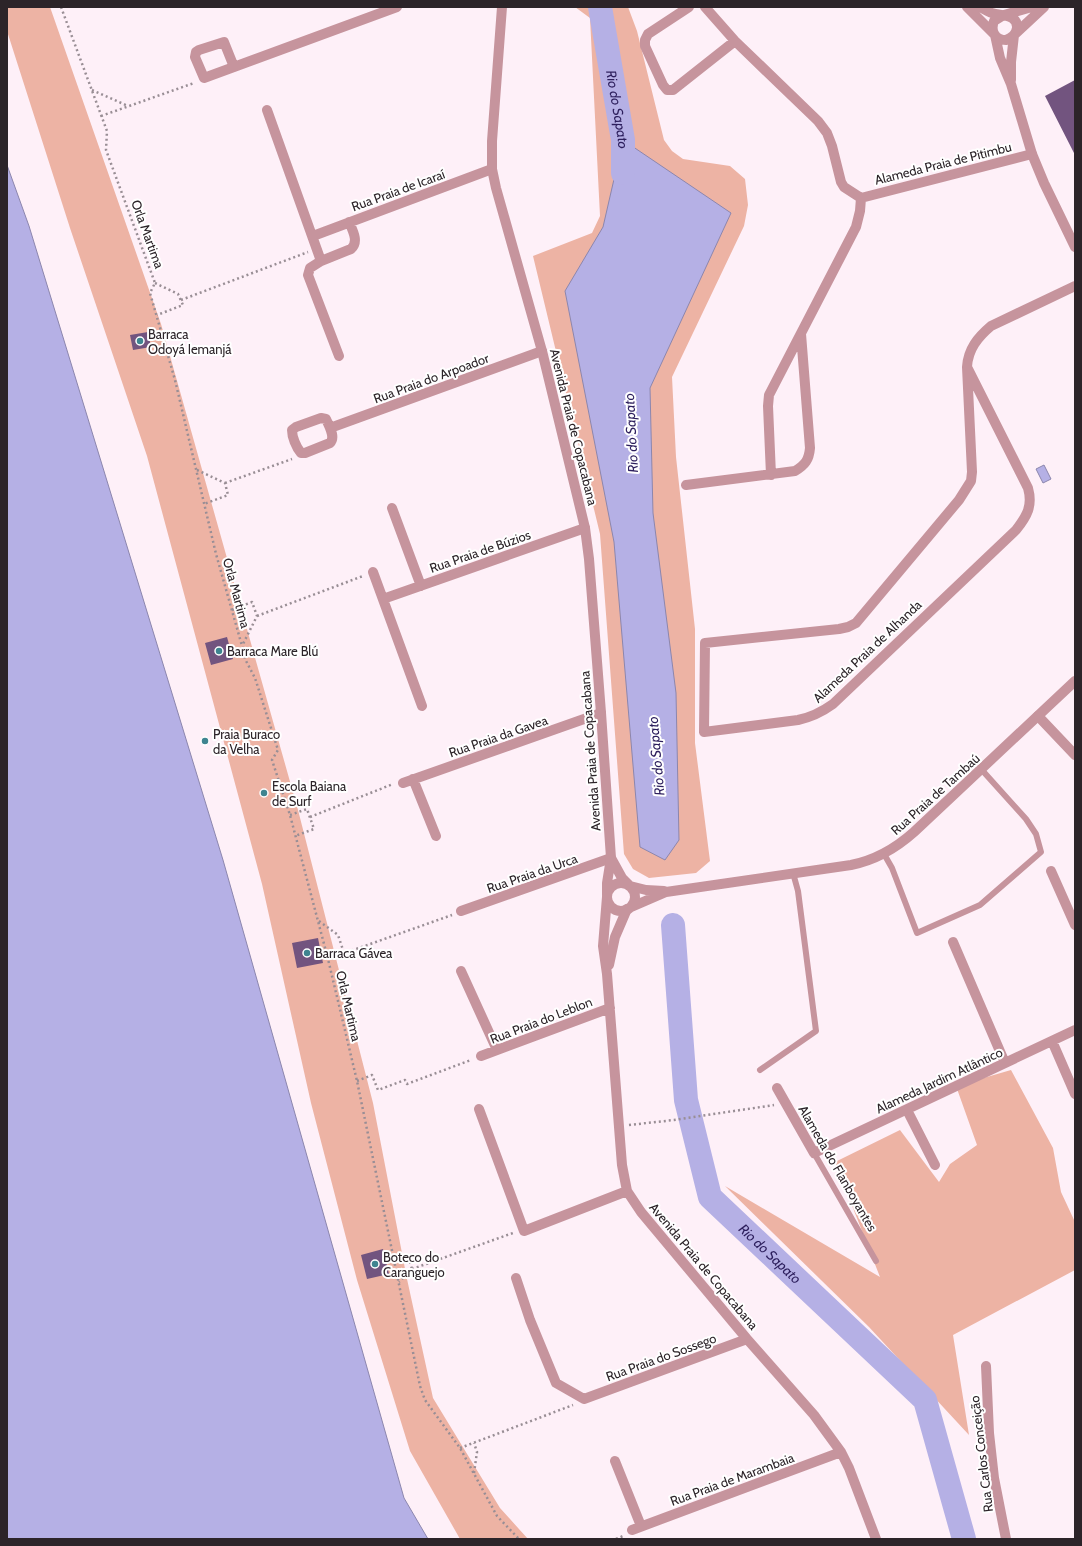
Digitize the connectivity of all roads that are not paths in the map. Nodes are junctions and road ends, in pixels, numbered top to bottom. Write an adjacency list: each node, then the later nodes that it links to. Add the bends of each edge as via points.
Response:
1 (397, 7): 13 (street)
2 (502, 7): 17 (street, Avenida Praia de Copacabana)
3 (689, 7): 12 (street, via 648,34 645,40 645,46 667,90 673,90)
4 (705, 7): 12 (street, Alameda Praia de Pitimbu)
5 (967, 7): 10 (street)
6 (980, 7): 9 (street)
7 (1032, 7): 9 (street)
8 (1044, 7): 11 (street)
9 (1003, 15): 10 (street, via 994,21); 11 (street, via 1016,23)
10 (994, 34): 11 (street, via 1002,40); 14 (street)
11 (1014, 35): 14 (street)
12 (735, 41): 18 (street, Alameda Praia de Pitimbu, via 818,121 832,146 840,182)
13 (234, 67): 13 (street, via 204,78 195,56 196,52 222,41)
14 (1011, 84): 16 (street)
15 (267, 110): 20 (street)
16 (1032, 154): 18 (street, Alameda Praia de Pitimbu); 21 (street)
17 (492, 169): 19 (street, Rua Praia de Icaraí); 25 (street, Avenida Praia de Copacabana)
18 (861, 198): 24 (street, Alameda Praia de Pitimbu, via 856,227)
19 (349, 222): 20 (street, Rua Praia de Icaraí); 22 (street, via 355,239 354,246)
20 (313, 236): 22 (street)
21 (1075, 247)
22 (321, 261): 26 (street, via 310,268 308,275)
23 (1075, 286): 27 (street, Alameda Praia de Alhanda, via 991,326 973,345)
24 (801, 333): 29 (street, Alameda Praia de Pitimbu, via 768,400); 29 (street, via 810,456 806,464 796,471)
25 (542, 351): 28 (street, Rua Praia do Arpoador); 32 (street, Avenida Praia de Copacabana)
26 (339, 356)
27 (967, 367): 27 (street, Alameda Praia de Alhanda, via 972,472 971,482 966,491 856,623 839,629 705,643 704,732 810,718 822,712 1024,520 1031,498 1028,488)
28 (330, 428): 28 (street, via 333,439 330,443 305,453 301,453 292,434 294,428 323,417)
29 (771, 475): 30 (street)
30 (686, 485)
31 (392, 508): 34 (street)
32 (585, 528): 34 (street, Rua Praia de Búzios); 38 (street, Avenida Praia de Copacabana)
33 (373, 572): 35 (street)
34 (421, 586): 35 (street, Rua Praia de Búzios)
35 (383, 599): 37 (street)
36 (1075, 681): 39 (street, Rua Praia de Tambaú)
37 (422, 706)
38 (601, 713): 42 (street, Rua Praia da Gavea); 46 (street, Avenida Praia de Copacabana)
39 (1038, 716): 40 (street); 41 (street, Rua Praia de Tambaú)
40 (1075, 755)
41 (981, 769): 45 (street, Rua Praia de Tambaú, via 914,832); 45 (lane, via 1026,819 1036,834 1041,852 980,905 917,933)
42 (413, 780): 43 (street, Rua Praia da Gavea); 44 (street)
43 (403, 783)
44 (436, 836)
45 (884, 854): 48 (street, Rua Praia de Tambaú, via 868,862)
46 (611, 858): 49 (street, Avenida Praia de Copacabana); 51 (street, Avenida Praia de Copacabana); 53 (street, Rua Praia da Urca)
47 (1051, 871): 54 (street)
48 (793, 873): 50 (street, Rua Praia de Tambaú); 64 (lane, via 798,891 816,1030)
49 (629, 886): 50 (street, Rua Praia de Tambaú); 51 (street, via 625,883 615,884); 52 (street, via 635,896 634,903)
50 (666, 892): 52 (street, Rua Praia de Tambaú)
51 (607, 896): 52 (street, via 614,909); 57 (street, Avenida Praia de Copacabana, via 603,946)
52 (628, 909): 57 (street, Avenida Praia de Copacabana, via 611,950)
53 (461, 911)
54 (1075, 925)
55 (953, 942): 63 (street)
56 (461, 971): 61 (street)
57 (607, 974): 58 (street, Avenida Praia de Copacabana)
58 (610, 1008): 61 (street, Rua Praia do Leblon); 71 (street, Avenida Praia de Copacabana, via 618,1126)
59 (1075, 1030): 60 (street, Alameda Jardim Atlântico)
60 (1052, 1041): 63 (street, Alameda Jardim Atlântico); 66 (street)
61 (497, 1050): 62 (street, Rua Praia do Leblon)
62 (481, 1056)
63 (1006, 1063): 68 (street, Alameda Jardim Atlântico)
64 (760, 1070)
65 (777, 1088): 69 (street, Alameda do Flanboyantes)
66 (1075, 1094)
67 (479, 1109): 71 (street, via 524,1231)
68 (907, 1110): 69 (street, Alameda Jardim Atlântico); 70 (street)
69 (814, 1153): 72 (lane, Alameda do Flanboyantes)
70 (935, 1165)
71 (627, 1191): 74 (street, Avenida Praia de Copacabana, via 668,1246)
72 (876, 1261)
73 (516, 1278): 74 (street, Rua Praia do Sossego, via 556,1383 584,1399)
74 (747, 1339): 76 (street, Avenida Praia de Copacabana, via 814,1415)
75 (986, 1366): 79 (street, Rua Carlos Conceição, via 994,1478)
76 (841, 1452): 77 (street, Rua Praia de Marambaia, via 636,1528); 78 (street, Avenida Praia de Copacabana)
77 (615, 1461)
78 (876, 1539)
79 (1006, 1539)

